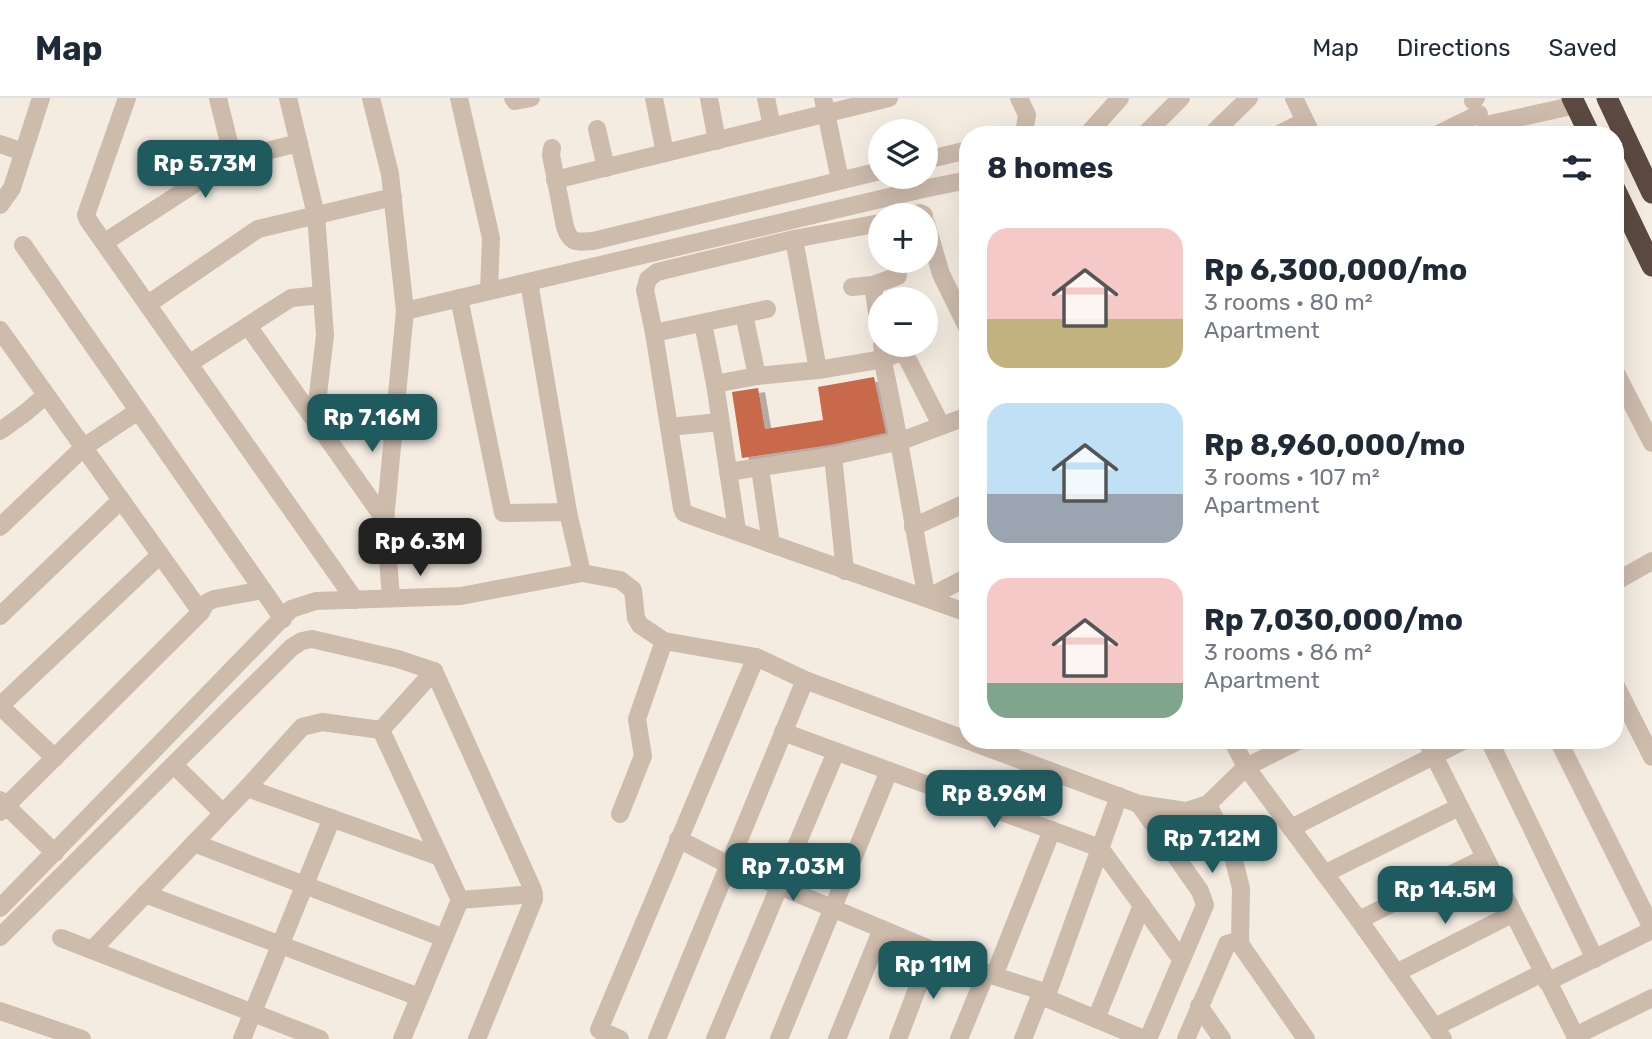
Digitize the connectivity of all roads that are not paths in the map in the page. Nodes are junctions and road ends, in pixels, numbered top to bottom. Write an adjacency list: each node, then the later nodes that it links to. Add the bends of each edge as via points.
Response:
1 (41, 98): 37 (street)
2 (127, 98): 55 (street, via 86,215)
3 (218, 98): 41 (street)
4 (288, 98): 34 (street)
5 (371, 98): 49 (street)
6 (459, 98): 63 (street, via 491,238)
7 (513, 98): 8 (street)
8 (531, 98)
9 (654, 98): 39 (street)
10 (709, 98): 33 (street)
11 (766, 98): 30 (street)
12 (1019, 98): 22 (street, via 1027,115)
13 (1120, 98): 23 (street)
14 (1181, 98): 24 (street)
15 (1249, 98): 25 (street)
16 (1294, 98): 26 (street)
17 (1607, 98): 29 (highway)
18 (884, 99): 20 (street)
19 (1574, 102): 21 (street); 28 (highway)
20 (825, 106): 30 (street); 45 (street)
21 (1479, 112): 27 (street)
22 (1025, 126)
23 (1095, 126)
24 (1153, 126)
25 (1220, 126)
26 (1307, 126)
27 (1453, 126)
28 (1586, 126)
29 (1620, 126)
30 (772, 127): 33 (street)
31 (597, 129): 42 (street)
32 (1624, 134): 48 (highway)
33 (717, 141): 39 (street)
34 (299, 143): 41 (street); 52 (street)
35 (0, 144): 37 (street)
36 (552, 148): 44 (street)
37 (23, 152): 47 (street)
38 (959, 152): 40 (street)
39 (666, 153): 42 (street)
40 (938, 157)
41 (233, 159): 55 (street)
42 (607, 168): 44 (street)
43 (868, 174): 45 (street)
44 (555, 180): 45 (street, via 569,237 576,242)
45 (840, 180)
46 (959, 182): 60 (street)
47 (6, 186): 50 (street)
48 (1652, 193)
49 (393, 197): 52 (street); 69 (street)
50 (0, 205)
51 (1624, 208): 58 (highway)
52 (316, 215): 65 (street); 67 (street, via 258,229)
53 (868, 225): 54 (street)
54 (794, 239): 75 (street, via 657,272 648,279 645,290); 80 (street)
55 (105, 242): 67 (street)
56 (23, 246): 85 (street)
57 (938, 264): 70 (street)
58 (1652, 266)
59 (898, 276): 61 (street)
60 (529, 282): 63 (street); 100 (street)
61 (884, 287)
62 (852, 288): 64 (street)
63 (489, 291): 66 (street)
64 (868, 291)
65 (322, 295): 73 (street, via 291,298); 87 (street, via 325,335)
66 (459, 298): 69 (street); 100 (street, via 503,513)
67 (148, 304): 79 (street)
68 (767, 309): 71 (street)
69 (405, 311): 101 (street)
70 (959, 311)
71 (744, 314): 72 (street); 81 (street)
72 (703, 323): 75 (street); 82 (street)
73 (248, 326): 79 (street); 87 (street)
74 (0, 330): 84 (street)
75 (654, 333): 90 (street)
76 (868, 356): 80 (street)
77 (883, 357): 92 (street)
78 (907, 357): 89 (street)
79 (190, 363): 115 (street)
80 (818, 370): 81 (street)
81 (757, 376): 82 (street)
82 (715, 384): 88 (street)
83 (1624, 389): 93 (street)
84 (46, 395): 91 (street); 94 (street)
85 (138, 411): 94 (street); 112 (street)
86 (959, 419): 89 (street)
87 (315, 420): 101 (street)
88 (720, 422): 90 (street); 97 (street)
89 (941, 425): 92 (street)
90 (669, 427): 104 (street, via 684,513)
91 (0, 431)
92 (901, 442): 95 (street); 103 (street)
93 (1652, 443)
94 (83, 447): 98 (street); 102 (street)
95 (833, 456): 96 (street); 108 (street)
96 (761, 468): 97 (street); 105 (street)
97 (728, 472): 104 (street)
98 (121, 500): 106 (street); 118 (street)
99 (959, 506): 103 (street)
100 (568, 512): 109 (street)
101 (385, 520): 113 (street)
102 (0, 527)
103 (913, 527): 114 (street)
104 (737, 530): 105 (street)
105 (771, 544): 108 (street)
106 (160, 555): 117 (street); 125 (street)
107 (1652, 561): 110 (street)
108 (845, 571): 114 (street)
109 (582, 573): 113 (street, via 461,596); 120 (street, via 620,580 633,590 640,625)
110 (1624, 577)
111 (959, 582): 114 (street)
112 (263, 590): 117 (street, via 214,599); 119 (street)
113 (391, 598): 115 (street)
114 (927, 598): 116 (street)
115 (355, 600): 119 (street, via 316,601 291,609)
116 (959, 610)
117 (201, 612): 138 (street)
118 (0, 616)
119 (283, 620): 156 (street)
120 (664, 641): 121 (street); 149 (street, via 637,719 643,756)
121 (756, 657): 123 (street); 153 (street)
122 (434, 671): 126 (street); 139 (street, via 312,639 302,641); 164 (street)
123 (805, 680): 127 (street); 128 (street)
124 (1624, 702): 137 (street)
125 (0, 706): 138 (street)
126 (381, 730): 142 (street, via 322,722 302,727); 157 (street)
127 (783, 732): 136 (street); 159 (street)
128 (959, 737)
129 (992, 749): 143 (street)
130 (1237, 749): 140 (street)
131 (1282, 749): 140 (street)
132 (1428, 749): 151 (street)
133 (1430, 749): 147 (street)
134 (1493, 749): 181 (street)
135 (1562, 749): 172 (street)
136 (836, 752): 141 (street); 162 (street)
137 (1652, 757)
138 (55, 758): 146 (street)
139 (174, 765): 148 (street); 173 (street)
140 (1246, 767): 145 (street); 151 (street)
141 (889, 771): 152 (street); 168 (street)
142 (247, 788): 148 (street); 150 (street)
143 (1119, 796): 144 (street); 155 (street)
144 (1139, 804): 145 (street, via 1186,811); 180 (street, via 1205,905)
145 (1208, 804): 176 (street, via 1233,857 1241,888)
146 (2, 806): 156 (street)
147 (1459, 807): 158 (street); 160 (street)
148 (223, 813): 154 (street)
149 (620, 814)
150 (332, 818): 157 (street); 161 (street)
151 (1291, 828): 160 (street)
152 (1052, 830): 155 (street); 183 (street)
153 (678, 839): 159 (street); 199 (street, via 598,1030)
154 (194, 843): 161 (street); 163 (street)
155 (1100, 848): 166 (street); 185 (street)
156 (55, 853): 167 (street)
157 (440, 857): 165 (street)
158 (1484, 858): 169 (street); 170 (street)
159 (727, 864): 162 (street); 200 (street)
160 (1325, 873): 170 (street)
161 (305, 884): 175 (street); 177 (street)
162 (779, 886): 168 (street); 201 (street)
163 (145, 894): 177 (street); 178 (street)
164 (534, 894): 165 (street); 198 (street)
165 (460, 900): 175 (street)
166 (1142, 905): 180 (street); 191 (street)
167 (0, 908)
168 (832, 908): 171 (street); 202 (street)
169 (1512, 914): 182 (street); 184 (street)
170 (1359, 920): 182 (street)
171 (882, 929): 179 (street); 203 (street)
172 (1652, 929): 181 (street)
173 (0, 937)
174 (61, 938): 178 (street)
175 (444, 938): 186 (street)
176 (1240, 944): 188 (street, via 1227,944); 210 (street)
177 (279, 946): 186 (street); 190 (street)
178 (92, 950): 190 (street)
179 (932, 950): 183 (street); 204 (street)
180 (1181, 959): 207 (street)
181 (1595, 959): 184 (street)
182 (1396, 972): 192 (street)
183 (990, 975): 185 (street); 205 (street)
184 (1545, 978): 192 (street); 193 (street)
185 (1044, 995): 191 (street); 206 (street)
186 (419, 997): 197 (street)
187 (1652, 998): 193 (street)
188 (1199, 1006): 208 (street); 209 (street)
189 (0, 1011): 194 (street)
190 (253, 1013): 195 (street); 196 (street)
191 (1096, 1019): 207 (street)
192 (1439, 1033)
193 (1571, 1037)
194 (82, 1039)
195 (242, 1039)
196 (320, 1039)
197 (402, 1039)
198 (477, 1039)
199 (620, 1039)
200 (657, 1039)
201 (715, 1039)
202 (779, 1039)
203 (837, 1039)
204 (898, 1039)
205 (959, 1039)
206 (1023, 1039)
207 (1146, 1039)
208 (1186, 1039)
209 (1222, 1039)
210 (1306, 1039)

